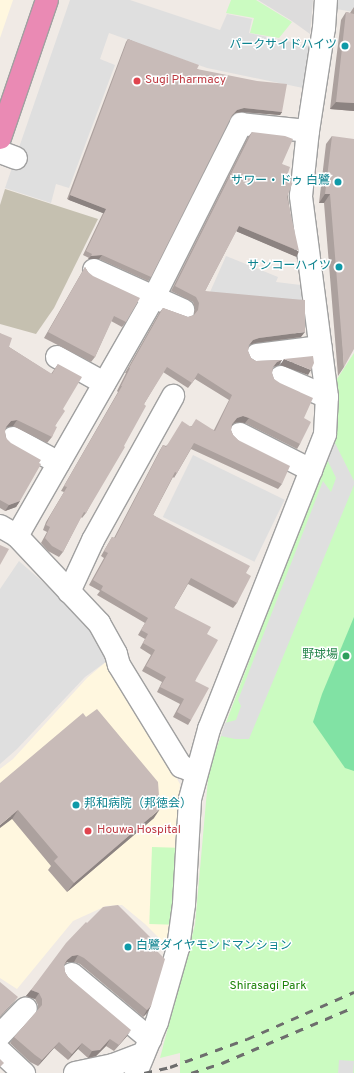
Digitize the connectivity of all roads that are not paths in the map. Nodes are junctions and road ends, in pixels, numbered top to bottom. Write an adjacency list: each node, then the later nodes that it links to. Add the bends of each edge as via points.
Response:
1 (47, 0): 4 (highway)
2 (326, 0): 3 (street, via 324,28 312,63)
3 (308, 132): 6 (street, via 241,124); 8 (street, via 301,196)
4 (0, 138)
5 (94, 270): 6 (street)
6 (154, 297): 7 (street); 12 (street)
7 (183, 310)
8 (320, 348): 9 (street); 14 (street)
9 (257, 355)
10 (58, 358): 12 (street)
11 (281, 378): 14 (street)
12 (104, 383): 17 (street)
13 (173, 396): 20 (street, via 94,540)
14 (327, 397): 18 (street, via 325,434)
15 (240, 434): 18 (street)
16 (13, 438): 17 (street)
17 (59, 463): 19 (street)
18 (311, 470): 21 (street, via 209,729)
19 (9, 531): 20 (street)
20 (69, 592): 21 (street, via 98,623 116,654 119,665 181,766)
21 (197, 774): 26 (street, via 190,799 184,904 178,948 157,1022)
22 (72, 974): 26 (street)
23 (26, 1008): 24 (street)
24 (0, 1035)
25 (0, 1051): 27 (street)
26 (144, 1055): 28 (street)
27 (24, 1073)
28 (75, 1073)

